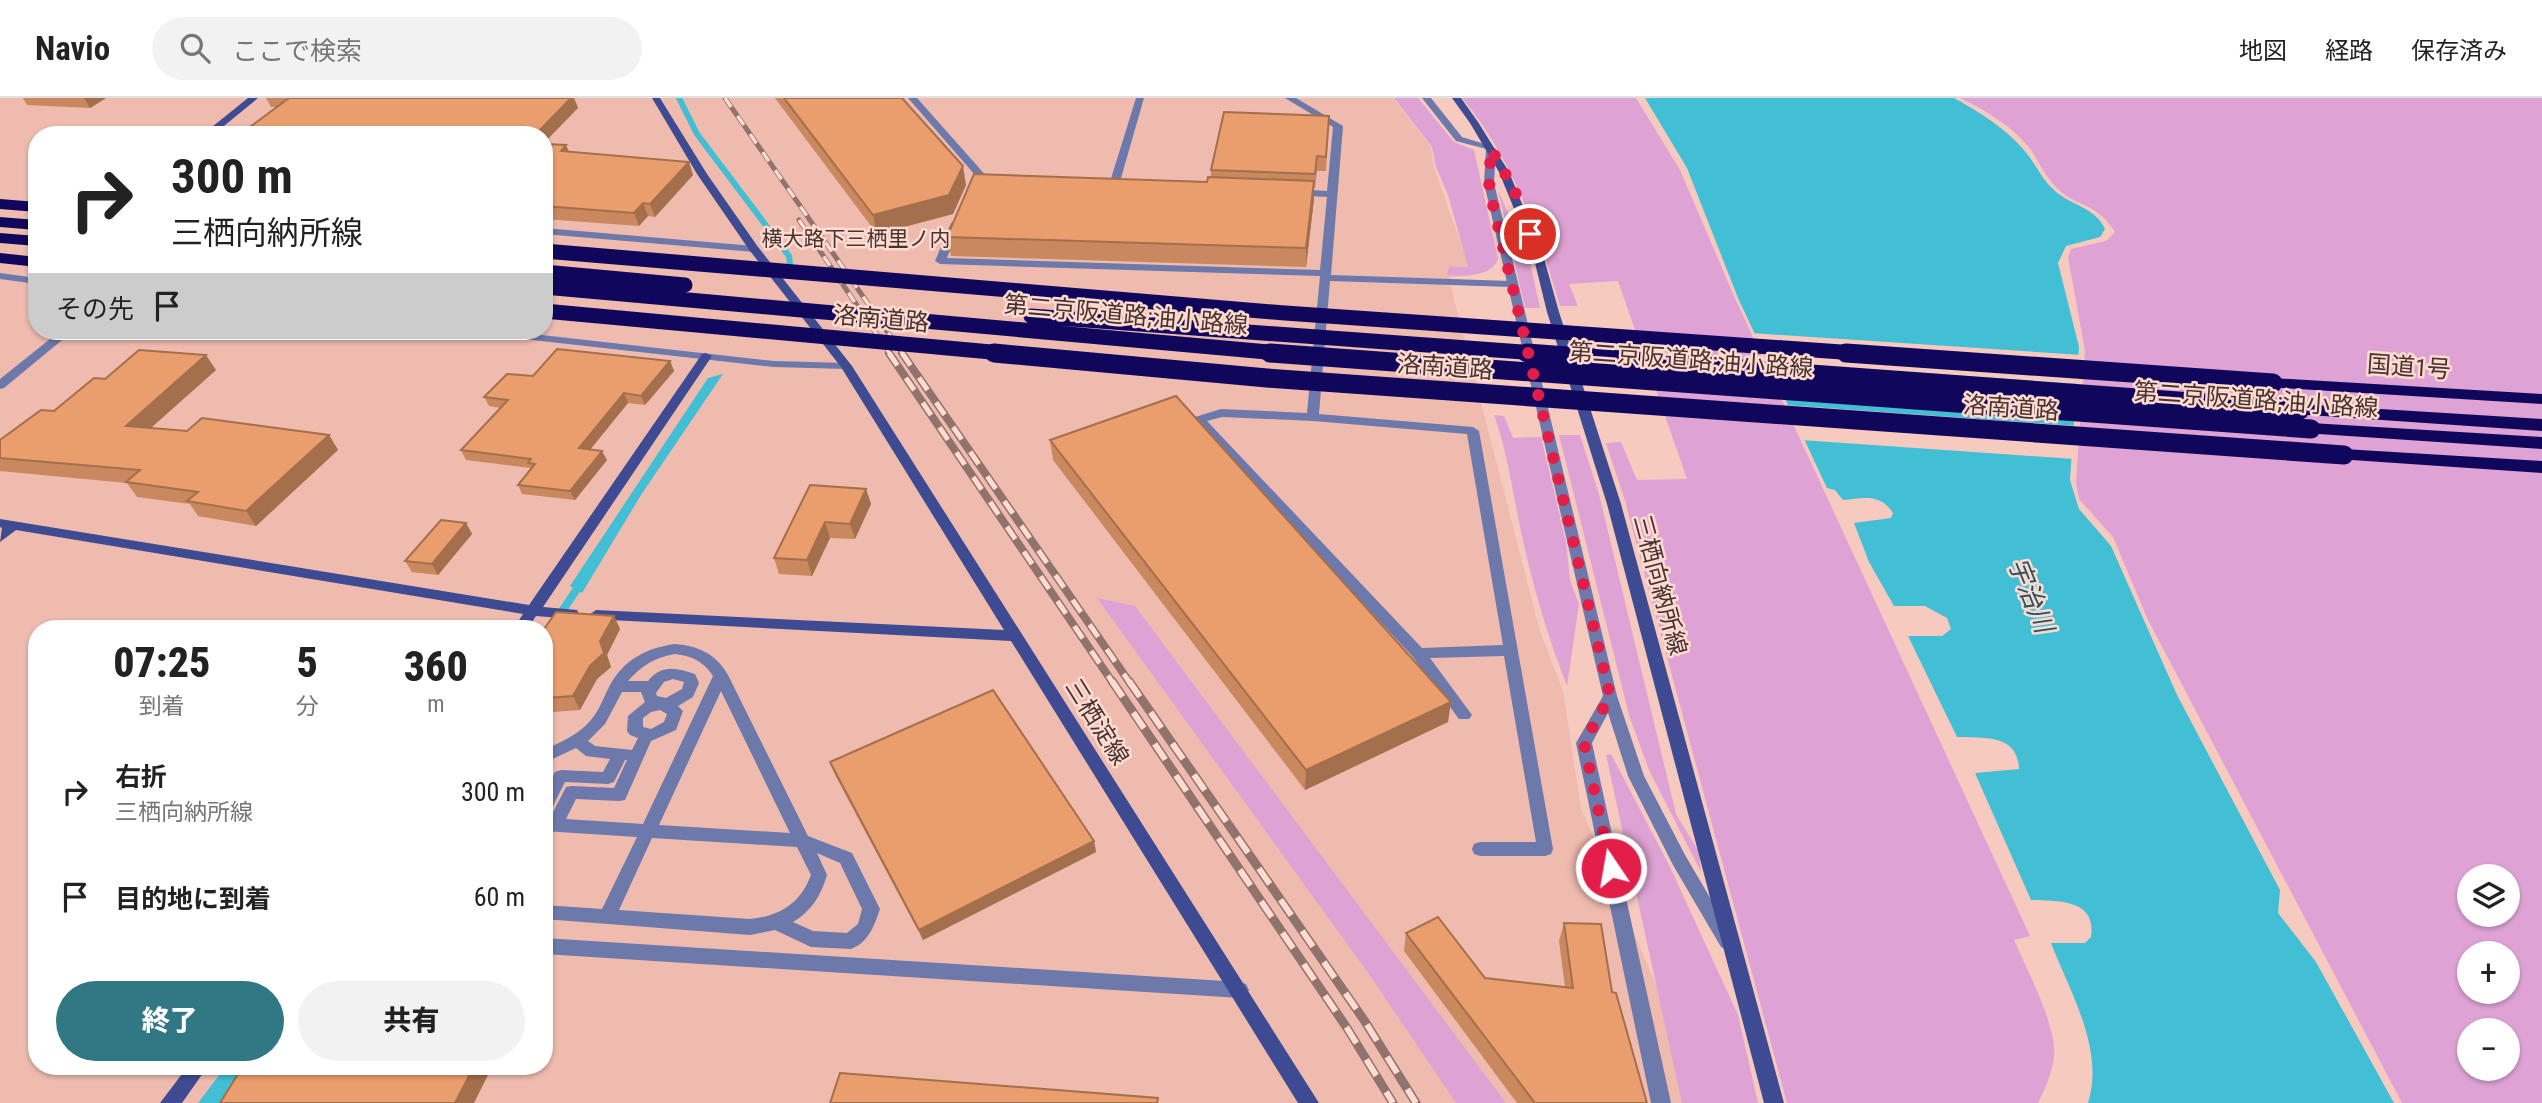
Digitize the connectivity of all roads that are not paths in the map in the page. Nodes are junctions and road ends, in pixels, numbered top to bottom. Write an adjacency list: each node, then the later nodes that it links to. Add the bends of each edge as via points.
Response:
1 (254, 98): 8 (street)
2 (656, 98): 28 (street, 三栖淀線)
3 (912, 98): 10 (street)
4 (1140, 98): 13 (street)
5 (1289, 98): 19 (street, via 1338,126)
6 (1426, 98): 9 (street, via 1459,139)
7 (1456, 98): 9 (street, 三栖向納所線)
8 (218, 126)
9 (1491, 149): 36 (street, via 1489,183); 78 (street, 三栖向納所線, via 1514,189 1545,273 1640,596)
10 (985, 181): 11 (street); 15 (street)
11 (1011, 182)
12 (1101, 185): 13 (street)
13 (1114, 185): 14 (street)
14 (1128, 186)
15 (972, 187)
16 (0, 191): 18 (highway)
17 (1277, 192): 19 (street)
18 (28, 193)
19 (1331, 194): 34 (street)
20 (0, 204): 21 (highway)
21 (28, 206)
22 (961, 211): 34 (street, via 940,261)
23 (0, 222): 24 (highway)
24 (28, 224)
25 (553, 232): 28 (street)
26 (0, 238): 27 (highway)
27 (28, 240)
28 (754, 249): 42 (street, 三栖淀線)
29 (553, 252): 43 (highway, 洛南道路, bridge, via 1299,314)
30 (0, 258): 31 (highway)
31 (28, 261)
32 (553, 273): 47 (highway, 第二京阪道路;油小路線, bridge, via 1284,337)
33 (0, 276): 35 (street)
34 (1325, 276): 36 (street); 46 (street)
35 (28, 280)
36 (1511, 284): 60 (street)
37 (553, 288): 48 (highway, 第二京阪道路;油小路線, bridge, via 1283,354)
38 (553, 313): 49 (highway, 洛南道路, bridge, via 1268,378)
39 (553, 339): 41 (street)
40 (56, 340): 44 (street)
41 (706, 356): 42 (street); 52 (street)
42 (846, 366): 54 (street, 三栖淀線)
43 (2273, 383): 45 (highway, 国道1号)
44 (0, 385)
45 (2542, 399)
46 (1313, 417): 55 (street, via 1473,431); 56 (street, via 1221,413 1199,420)
47 (2542, 425)
48 (2542, 443)
49 (2542, 467)
50 (6, 524): 51 (street); 52 (street)
51 (0, 537)
52 (533, 611): 53 (street); 54 (street)
53 (527, 620)
54 (1015, 636): 79 (street, 三栖淀線)
55 (1511, 650): 56 (street); 73 (street, via 1545,849)
56 (1418, 653): 62 (street)
57 (721, 675): 58 (street, via 706,654 671,649 639,662); 71 (street); 72 (street)
58 (617, 686): 59 (street); 64 (street, via 596,725)
59 (650, 687): 61 (street, via 649,696); 61 (street, via 673,673 690,678 691,688 682,698)
60 (1610, 696): 78 (street, via 1636,776); 83 (street, via 1584,743)
61 (661, 704): 63 (street, via 647,707 633,721 635,731); 63 (street, via 675,711 674,720 666,730)
62 (1464, 715)
63 (646, 736): 67 (street)
64 (576, 739): 65 (street); 66 (street, via 592,751)
65 (553, 752)
66 (620, 754): 67 (street); 68 (street, via 608,778 561,776)
67 (644, 756): 69 (street, via 619,795 572,792)
68 (553, 791)
69 (553, 819)
70 (553, 825): 71 (street)
71 (647, 832): 72 (street); 75 (street)
72 (804, 841): 76 (street, via 817,866 816,886 800,910); 76 (street, via 846,858 871,909 866,928 851,941 811,939)
73 (1480, 849)
74 (553, 913): 75 (street)
75 (607, 916): 76 (street, via 750,927)
76 (776, 922)
77 (553, 947): 79 (street)
78 (1733, 954): 84 (street, 三栖向納所線)
79 (1240, 990): 82 (street, 三栖淀線)
80 (193, 1075): 81 (street)
81 (170, 1103)
82 (1310, 1103)
83 (1661, 1103)
84 (1774, 1103)

